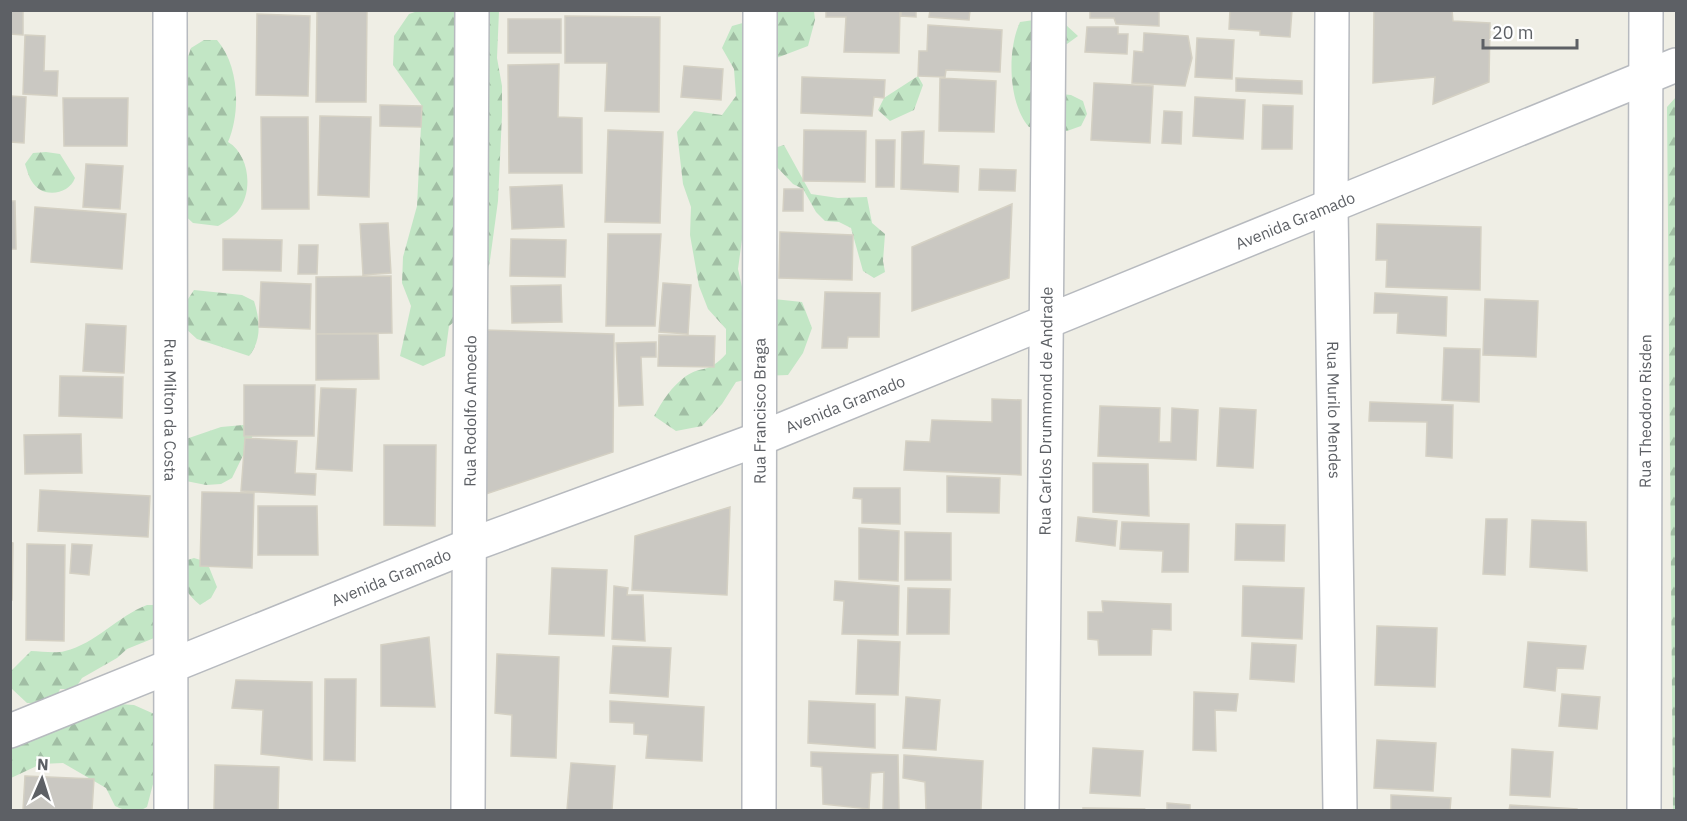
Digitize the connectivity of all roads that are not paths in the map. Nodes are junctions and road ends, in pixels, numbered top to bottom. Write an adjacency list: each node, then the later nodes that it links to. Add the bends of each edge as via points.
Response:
1 (170, 10): 13 (street, Rua Milton da Costa)
2 (472, 10): 12 (street, Rua Rodolfo Amoedo)
3 (759, 10): 11 (street, Rua Francisco Braga)
4 (1049, 10): 10 (street, Rua Carlos Drummond de Andrade)
5 (1332, 10): 9 (street, Rua Murilo Mendes)
6 (1646, 10): 8 (street, Rua Theodoro Risden)
7 (1677, 65): 8 (street, Avenida Gramado)
8 (1646, 77): 9 (street, Avenida Gramado); 20 (street, Rua Theodoro Risden)
9 (1331, 207): 10 (street, Avenida Gramado); 19 (street, Rua Murilo Mendes)
10 (1044, 322): 11 (street, Avenida Gramado); 18 (street, Rua Carlos Drummond de Andrade)
11 (759, 439): 12 (street, Avenida Gramado); 17 (street, Rua Francisco Braga)
12 (468, 546): 13 (street, Avenida Gramado); 16 (street, Rua Rodolfo Amoedo)
13 (170, 664): 14 (street, Avenida Gramado); 15 (street, Rua Milton da Costa)
14 (10, 731)
15 (171, 810)
16 (468, 810)
17 (759, 810)
18 (1042, 810)
19 (1340, 810)
20 (1644, 810)

